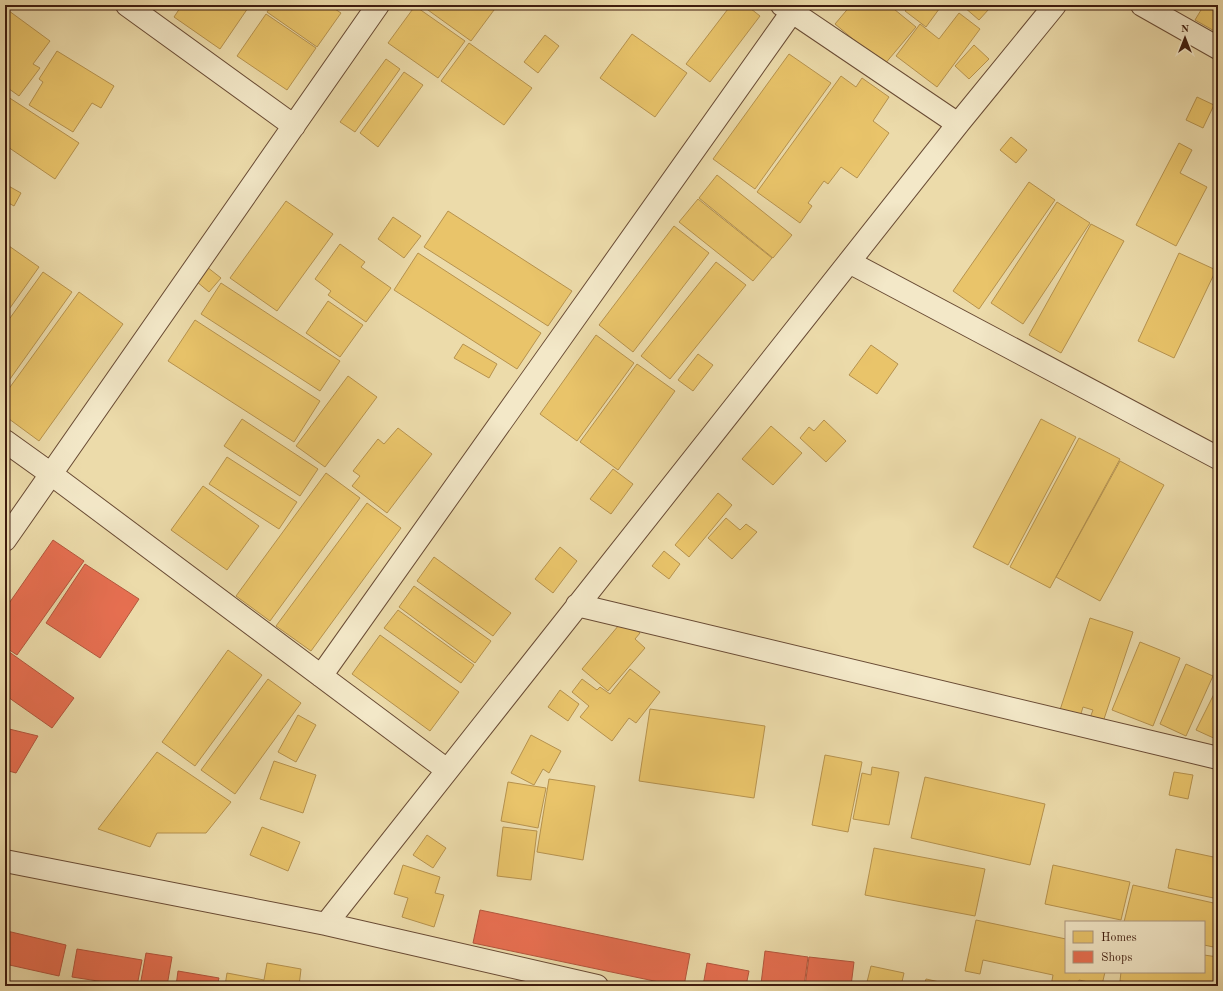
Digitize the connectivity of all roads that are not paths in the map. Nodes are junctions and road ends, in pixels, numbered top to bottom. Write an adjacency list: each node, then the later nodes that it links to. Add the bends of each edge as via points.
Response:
1 (127, 5): 8 (street)
2 (378, 5): 8 (street)
3 (1055, 5): 7 (street)
4 (1142, 5): 6 (street)
5 (787, 8): 7 (street); 15 (street)
6 (1218, 48)
7 (958, 124): 9 (street)
8 (294, 126): 12 (street)
9 (849, 262): 11 (street); 14 (street)
10 (5, 441): 12 (street)
11 (1218, 458)
12 (51, 474): 13 (street); 15 (street)
13 (5, 540)
14 (577, 605): 16 (street); 17 (street)
15 (321, 676): 17 (street)
16 (1218, 758)
17 (447, 770): 19 (street)
18 (5, 861): 19 (street)
19 (326, 924): 20 (street)
20 (597, 986)

